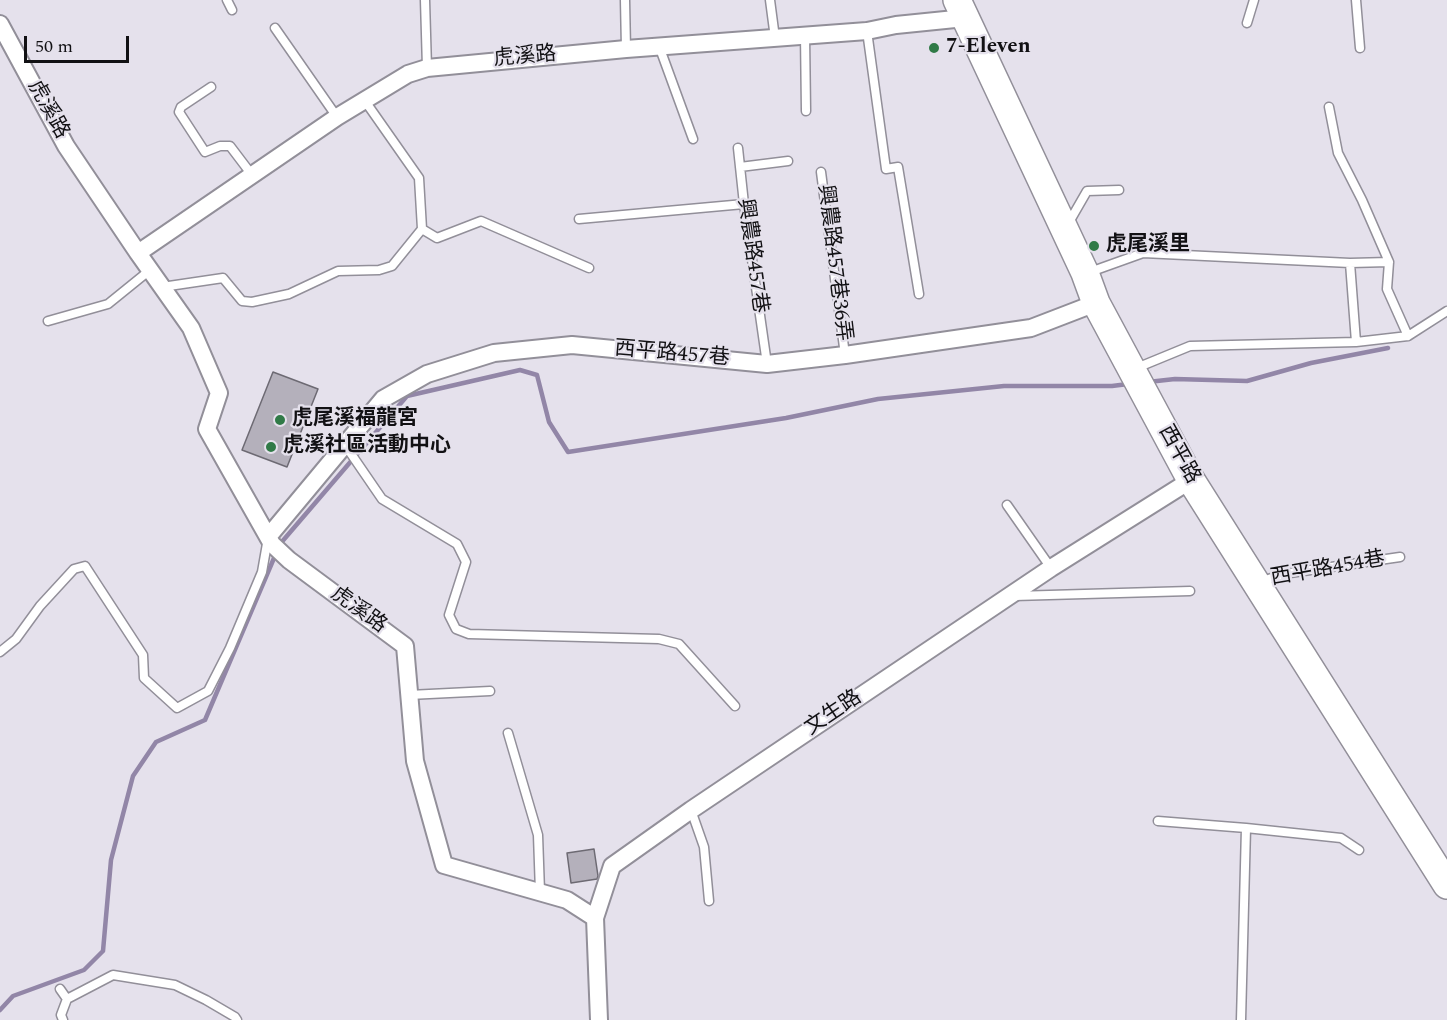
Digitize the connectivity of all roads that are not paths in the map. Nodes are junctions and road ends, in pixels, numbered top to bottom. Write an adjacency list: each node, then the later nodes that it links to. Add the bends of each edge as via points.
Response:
1 (227, 0): 8 (lane)
2 (425, 0): 18 (lane)
3 (625, 0): 17 (lane)
4 (770, 0): 14 (lane)
5 (1254, 0): 9 (lane)
6 (1356, 0): 16 (lane)
7 (961, 9): 12 (street, 虎溪路); 34 (main road, 西平路)
8 (232, 10)
9 (1247, 23)
10 (0, 24): 35 (street, 虎溪路, via 66,146)
11 (275, 28): 23 (lane)
12 (867, 31): 13 (street, 虎溪路); 42 (lane, via 886,169 898,167)
13 (805, 35): 14 (street, 虎溪路); 22 (lane)
14 (775, 38): 15 (street, 虎溪路)
15 (659, 46): 17 (street, 虎溪路); 24 (lane)
16 (1360, 48)
17 (626, 49): 18 (street, 虎溪路)
18 (427, 68): 20 (street, 虎溪路, via 408,74)
19 (211, 87): 29 (lane, via 179,112 206,152 230,146)
20 (365, 101): 23 (street, 虎溪路); 33 (lane, via 419,178)
21 (1329, 107): 36 (lane, via 1338,153)
22 (806, 111)
23 (338, 117): 29 (street, 虎溪路)
24 (693, 139)
25 (738, 148): 27 (lane, 興農路457巷)
26 (788, 161): 27 (lane)
27 (740, 167): 31 (lane, 興農路457巷)
28 (821, 172): 48 (lane, 興農路457巷36弄)
29 (252, 175): 35 (street, 虎溪路)
30 (1119, 190): 34 (lane, via 1087,191)
31 (744, 204): 32 (lane); 49 (lane, 興農路457巷)
32 (579, 219)
33 (422, 229): 38 (lane, via 437,238 482,221); 41 (lane, via 392,266 338,272 289,294 242,302 223,278)
34 (1065, 230): 40 (main road, 西平路)
35 (138, 253): 39 (street, 虎溪路)
36 (1389, 262): 37 (lane); 46 (lane, via 1387,289)
37 (1350, 263): 40 (lane, via 1143,253); 47 (lane)
38 (589, 268)
39 (150, 270): 41 (street, 虎溪路); 45 (lane, via 108,304)
40 (1085, 273): 43 (main road, 西平路)
41 (162, 287): 54 (street, 虎溪路, via 191,328 219,393 207,429)
42 (919, 294)
43 (1096, 303): 48 (street, 西平路457巷, via 1031,328); 50 (main road, 西平路)
44 (1447, 311): 46 (lane)
45 (48, 321)
46 (1408, 336): 47 (lane)
47 (1356, 342): 50 (lane, via 1190,346)
48 (845, 355): 49 (street, 西平路457巷)
49 (766, 364): 51 (street, 西平路457巷, via 572,345 494,353 428,374 383,399)
50 (1131, 370): 52 (main road, 西平路)
51 (345, 445): 54 (street, 西平路457巷, via 280,522); 63 (lane, via 382,499 457,544 466,562 449,615 456,629 469,634 659,639 680,644)
52 (1191, 480): 56 (street, 文生路); 57 (main road, 西平路)
53 (1007, 505): 56 (lane)
54 (270, 540): 60 (lane, via 262,572 208,691 177,708 144,678 143,655 86,566 74,569 16,639); 62 (street, 虎溪路, via 289,560 405,646)
55 (1400, 557): 57 (lane, 西平路454巷, via 1283,574)
56 (1051, 568): 59 (street, 文生路)
57 (1257, 583): 69 (main road, 西平路)
58 (1190, 591): 59 (lane)
59 (1008, 597): 65 (street, 文生路)
60 (0, 652)
61 (490, 691): 62 (lane)
62 (409, 695): 70 (street, 虎溪路, via 415,760 444,865)
63 (735, 706)
64 (508, 733): 70 (lane, via 538,835)
65 (691, 810): 71 (lane, via 704,847); 72 (street, 文生路, via 612,866)
66 (1158, 822): 67 (lane)
67 (1246, 828): 68 (lane, via 1341,838); 78 (lane)
68 (1359, 850)
69 (1447, 885)
70 (540, 893): 72 (street, 虎溪路, via 567,900)
71 (709, 901)
72 (596, 918): 77 (street, 文生路)
73 (60, 989): 74 (lane)
74 (67, 999): 75 (lane, via 113,975 175,985); 76 (lane)
75 (235, 1019)
76 (63, 1020)
77 (599, 1020)
78 (1241, 1020)

